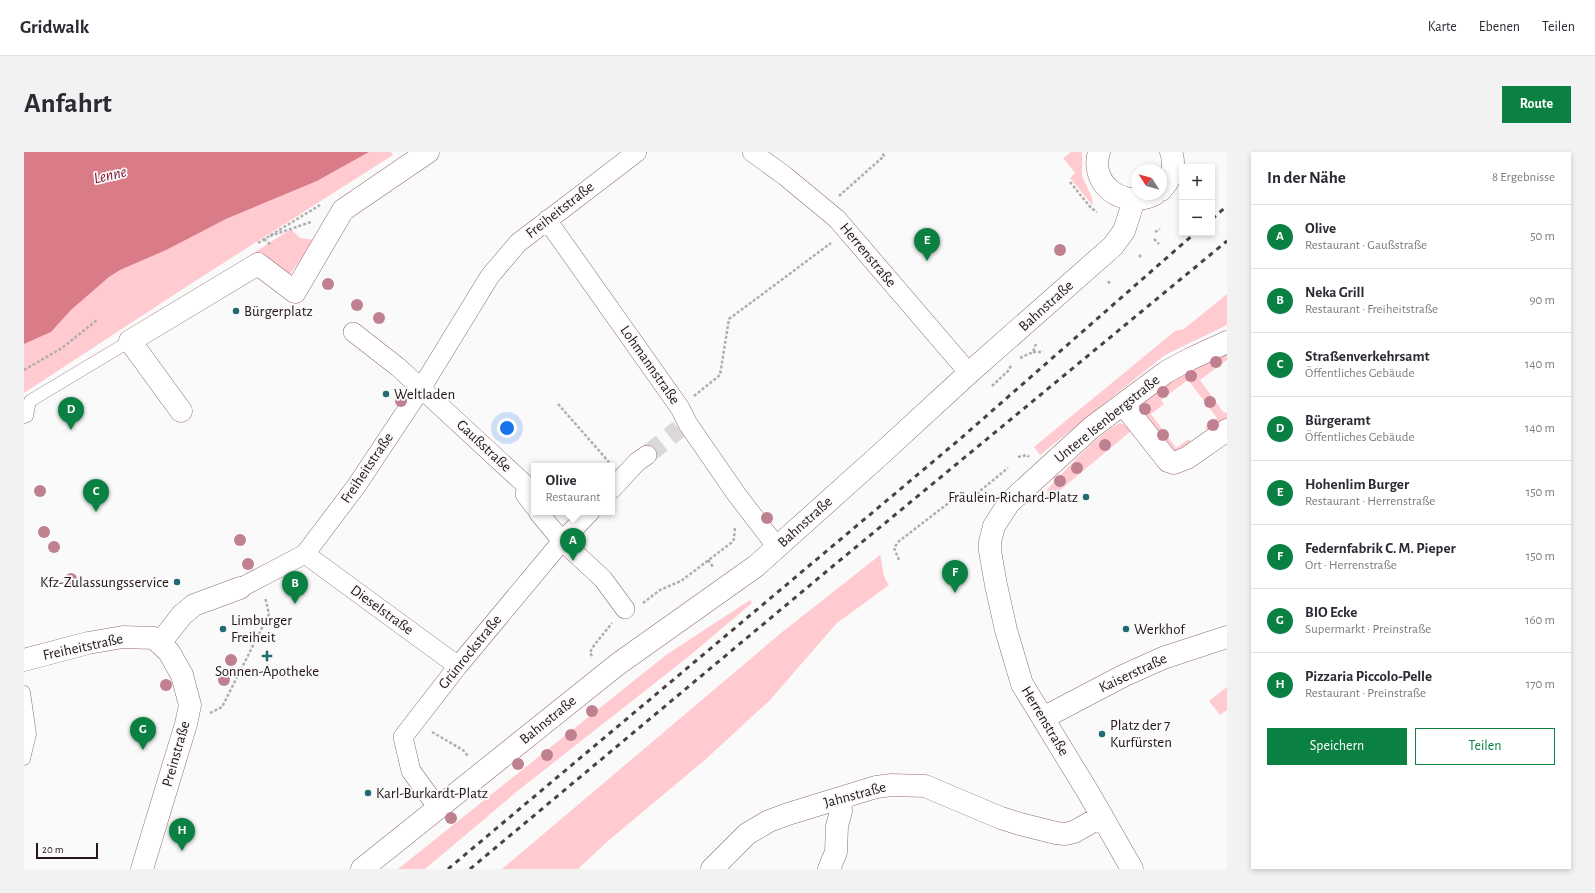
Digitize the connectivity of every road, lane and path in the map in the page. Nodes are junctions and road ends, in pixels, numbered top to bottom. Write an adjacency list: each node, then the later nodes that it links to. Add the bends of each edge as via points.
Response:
1 (428, 152): 12 (street)
2 (637, 152): 14 (street, Freiheitstraße)
3 (752, 152): 11 (street, Herrenstraße)
4 (882, 152): 11 (path, via 884,156)
5 (1099, 152): 9 (street, via 1098,170 1102,182 1122,198)
6 (1171, 152): 8 (street, via 1172,171)
7 (1070, 182): 13 (path)
8 (1167, 183)
9 (1131, 200)
10 (1134, 200): 35 (street, Bahnstraße, via 1124,231 1113,246)
11 (825, 209): 16 (street, Herrenstraße)
12 (343, 210): 18 (path); 27 (street, via 295,292 258,264)
13 (1097, 212)
14 (547, 220): 37 (street, Freiheitstraße, via 518,243 490,276); 42 (street, Lohmannstraße)
15 (1160, 229): 17 (path)
16 (847, 231): 35 (street, Herrenstraße); 42 (path, via 729,319 720,375)
17 (1155, 232)
18 (264, 238)
19 (1154, 240): 20 (path)
20 (1159, 244)
21 (1139, 254): 22 (path)
22 (1142, 258)
23 (1108, 281): 24 (path)
24 (1111, 285)
25 (97, 320): 33 (path, via 62,348)
26 (352, 332): 37 (street)
27 (130, 341): 40 (street); 41 (lane, via 30,401 27,416)
28 (1038, 342): 31 (path)
29 (1227, 342): 39 (street, Untere Isenbergstraße, via 1166,372)
30 (1043, 351): 31 (path)
31 (1033, 352): 32 (path)
32 (1019, 359)
33 (24, 370)
34 (1009, 370): 36 (path)
35 (969, 373): 55 (street, Bahnstraße)
36 (992, 386)
37 (422, 387): 49 (street, Gaußstraße, via 530,489 524,494); 56 (street, Freiheitstraße, via 357,485)
38 (558, 404): 45 (path)
39 (1123, 404): 43 (street, via 1168,461 1174,463 1187,458); 50 (street, Untere Isenbergstraße, via 1091,428 1009,503)
40 (181, 411)
41 (24, 417)
42 (682, 420): 51 (street, Lohmannstraße)
43 (1227, 430)
44 (647, 455): 47 (street)
45 (603, 463)
46 (1008, 468): 48 (path)
47 (618, 483)
48 (975, 497): 50 (path); 58 (path, via 959,496 898,542 894,548)
49 (531, 502)
50 (992, 509): 70 (street, Herrenstraße, via 994,526 990,551 1006,630 1022,684)
51 (751, 512): 55 (street, Lohmannstraße); 57 (path, via 735,525 734,539 731,543)
52 (540, 515): 54 (street)
53 (587, 515): 54 (street, Grünrockstraße)
54 (562, 541): 62 (street, via 603,579); 67 (street, Grünrockstraße)
55 (777, 546): 75 (street, Bahnstraße, via 756,566 618,664)
56 (305, 554): 60 (street, Freiheitstraße); 67 (street, Dieselstraße)
57 (708, 560): 59 (path); 62 (path, via 682,581 660,590 635,608)
58 (899, 560)
59 (714, 568)
60 (260, 578): 61 (street, Freiheitstraße); 69 (path, via 269,614 222,706)
61 (240, 588): 64 (street, Freiheitstraße, via 194,605 182,615)
62 (625, 609): 65 (path, via 592,648)
63 (1227, 637): 70 (street, Kaiserstraße, via 1163,658)
64 (160, 643): 66 (street, Freiheitstraße, via 154,638 123,637 88,643); 77 (street, Preinstraße, via 169,652 182,675 190,705)
65 (592, 656)
66 (24, 660)
67 (458, 666): 71 (street, Grünrockstraße)
68 (24, 692): 73 (lane, via 30,734)
69 (208, 714)
70 (1043, 718): 76 (street, Herrenstraße)
71 (414, 721): 72 (path, via 463,750); 75 (street, Grünrockstraße, via 403,737 411,771)
72 (468, 756)
73 (24, 759)
74 (840, 799): 76 (street, Jahnstraße, via 876,787 926,786 1014,822 1065,834 1080,829); 79 (street, Jahnstraße, via 788,814 758,827 747,834); 80 (street, via 836,852)
75 (438, 808): 78 (street, Bahnstraße)
76 (1102, 816): 81 (street, Herrenstraße)
77 (142, 869)
78 (362, 869)
79 (712, 869)
80 (829, 869)
81 (1132, 869)

